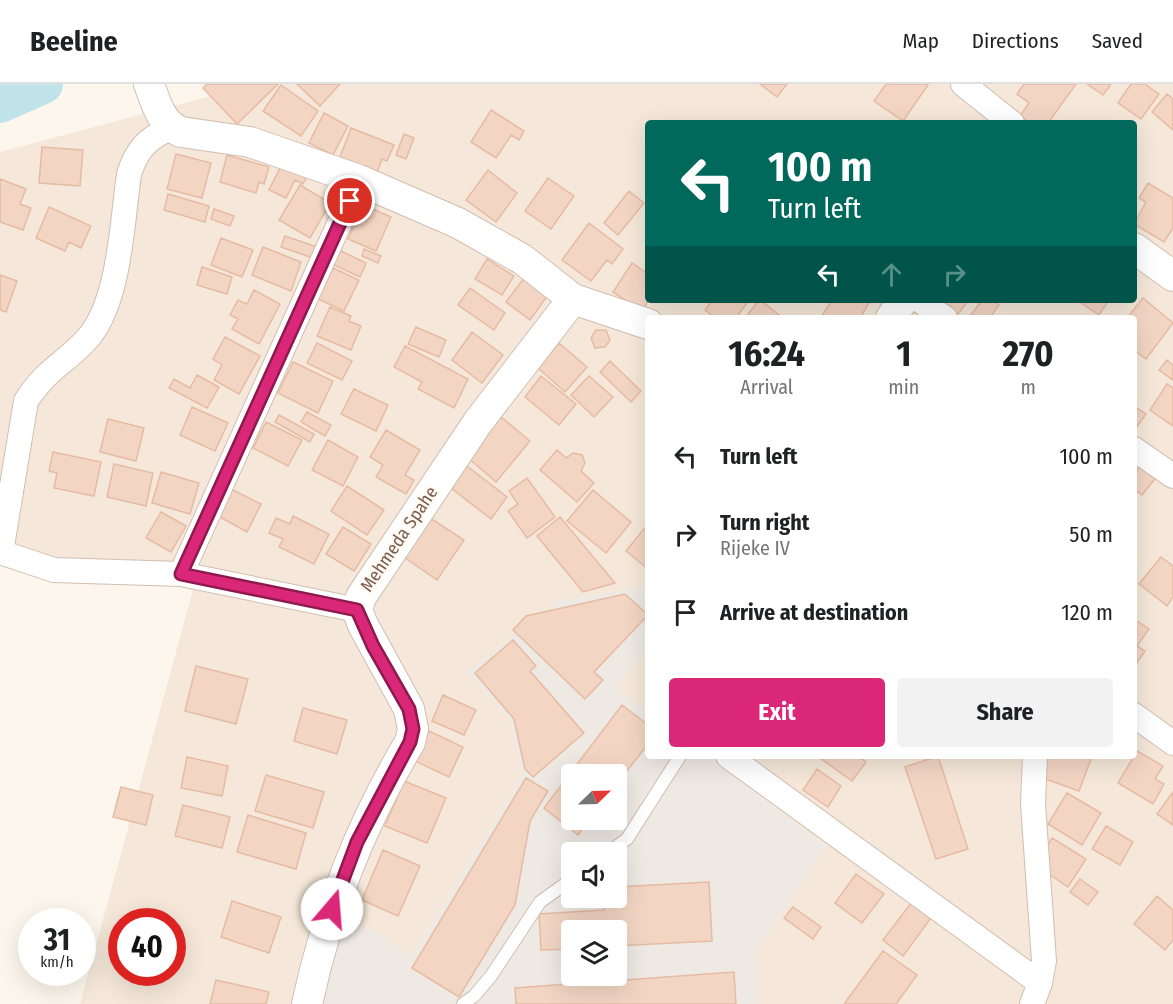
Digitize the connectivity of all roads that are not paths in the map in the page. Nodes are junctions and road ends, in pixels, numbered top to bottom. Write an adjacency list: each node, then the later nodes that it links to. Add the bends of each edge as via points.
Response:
1 (149, 84): 4 (street)
2 (963, 84): 3 (street)
3 (1008, 120)
4 (166, 121): 5 (street, via 181,132 250,142); 14 (street, via 134,159 112,288 97,325 88,338 40,379 26,400)
5 (359, 180): 8 (street, via 458,223 513,254); 15 (street)
6 (1137, 250): 7 (street)
7 (1173, 276)
8 (573, 299): 11 (street); 16 (street, Mehmeda Spahe, via 478,422 366,585)
9 (923, 303): 10 (street)
10 (941, 315)
11 (645, 323)
12 (1137, 451): 13 (street)
13 (1173, 476)
14 (1, 552): 15 (street, via 54,570)
15 (181, 574): 16 (street)
16 (357, 610): 25 (street, Mehmeda Spahe, via 409,709 413,729 410,742 353,852)
17 (1137, 717): 18 (street)
18 (1173, 743)
19 (678, 759): 22 (lane)
20 (732, 759): 24 (street)
21 (1035, 759): 24 (street, via 1033,804 1044,961)
22 (623, 842)
23 (561, 887): 26 (lane, via 540,902 491,976)
24 (1036, 994)
25 (307, 1004)
26 (463, 1004)

